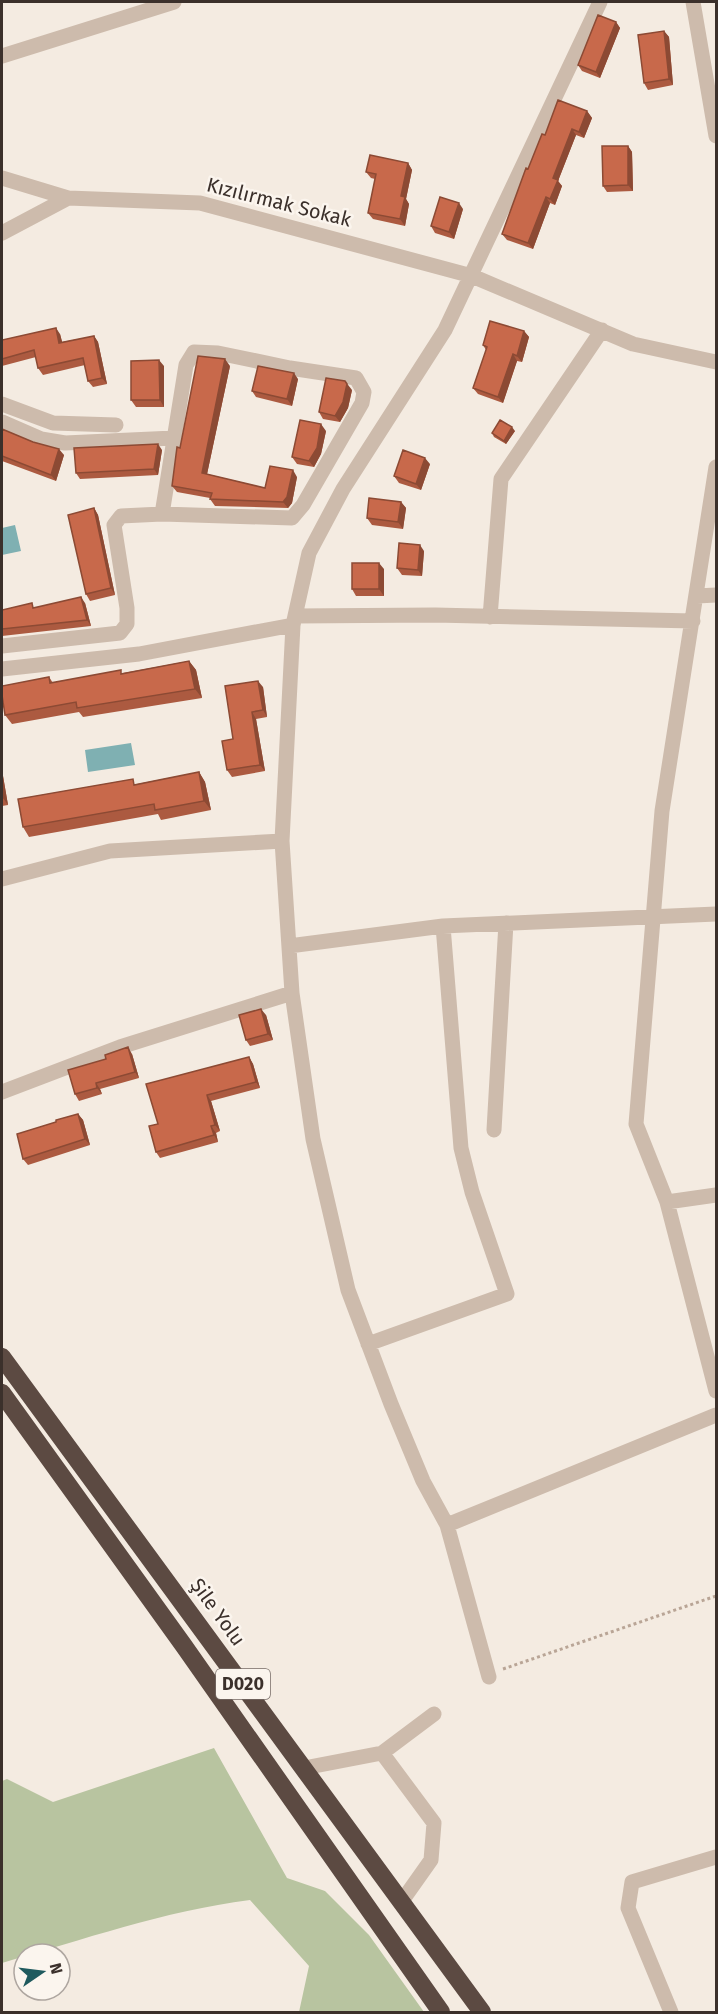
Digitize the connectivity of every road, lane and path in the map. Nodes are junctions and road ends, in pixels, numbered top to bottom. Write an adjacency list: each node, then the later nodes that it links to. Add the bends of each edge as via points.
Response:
1 (174, 2): 4 (street)
2 (600, 2): 9 (street)
3 (693, 2): 5 (street)
4 (2, 56)
5 (717, 136)
6 (2, 178): 7 (street, Kızılırmak Sokak)
7 (68, 198): 8 (street); 9 (street, Kızılırmak Sokak, via 200,202)
8 (2, 233)
9 (472, 276): 10 (street, Kızılırmak Sokak); 21 (street, via 445,330 343,489 309,553)
10 (602, 330): 11 (street, Kızılırmak Sokak, via 633,344); 20 (street, via 501,479)
11 (717, 362)
12 (2, 404): 14 (street, via 53,423)
13 (2, 422): 15 (street, via 41,439 65,443)
14 (116, 425)
15 (174, 438): 17 (street); 17 (street, via 186,365 194,352 356,378 364,392 352,424 292,518)
16 (717, 467): 19 (street)
17 (162, 514): 23 (street, via 121,516 114,525 127,608 127,624 120,633)
18 (717, 595): 19 (street)
19 (697, 596): 22 (street)
20 (490, 617): 21 (street, via 435,615); 22 (street)
21 (294, 621): 24 (street, via 139,654); 25 (street)
22 (693, 621): 28 (street, via 662,811)
23 (2, 646)
24 (2, 669)
25 (282, 841): 26 (street, via 110,851); 31 (street)
26 (2, 879)
27 (717, 914): 28 (street)
28 (653, 916): 29 (street); 36 (street, via 636,1124)
29 (506, 923): 30 (street); 34 (street)
30 (443, 926): 31 (street); 37 (street, via 461,1148 507,1294)
31 (289, 946): 32 (street)
32 (292, 993): 33 (street, via 120,1047); 37 (street, via 313,1139 348,1290)
33 (2, 1092)
34 (494, 1130)
35 (717, 1195): 36 (street)
36 (667, 1202): 39 (street)
37 (368, 1344): 42 (street, via 423,1480)
38 (2, 1357): 47 (highway, Şile Yolu / D020)
39 (717, 1391)
40 (2, 1393): 50 (highway, D020)
41 (717, 1415): 42 (street)
42 (447, 1525): 44 (street)
43 (717, 1596): 44 (path, via 516,1663)
44 (489, 1677)
45 (434, 1714): 46 (street)
46 (382, 1753): 47 (street); 49 (street, via 434,1823 431,1860)
47 (304, 1768): 49 (highway, Şile Yolu / D020)
48 (717, 1857): 52 (street, via 632,1882 628,1908)
49 (402, 1901): 51 (highway, Şile Yolu / D020)
50 (441, 2013)
51 (482, 2013)
52 (671, 2013)

